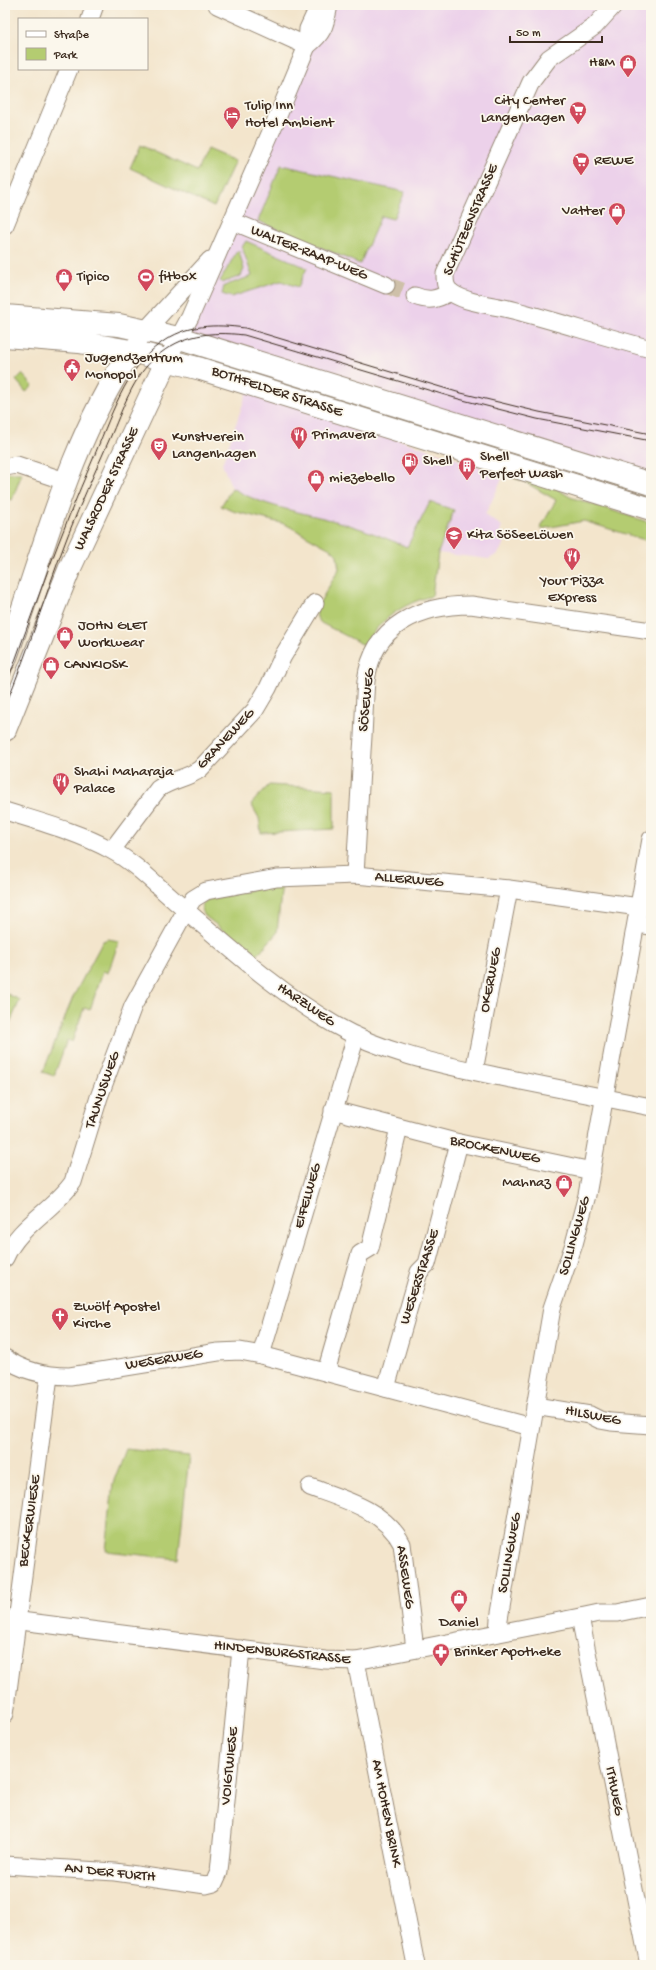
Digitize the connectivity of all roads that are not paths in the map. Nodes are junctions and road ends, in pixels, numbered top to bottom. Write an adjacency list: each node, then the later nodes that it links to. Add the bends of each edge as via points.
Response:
1 (95, 5): 6 (street)
2 (217, 5): 7 (street)
3 (322, 5): 7 (street, WALSRODER STRASSE, via 308,29)
4 (330, 5): 7 (street, WALSRODER STRASSE, via 319,36)
5 (614, 5): 13 (street, SCHÜTZENSTRASSE, via 595,26 550,58 531,82 445,274 446,288)
6 (90, 18)
7 (307, 46): 9 (street, WALSRODER STRASSE)
8 (69, 70): 10 (street)
9 (232, 221): 11 (street, WALSRODER STRASSE); 12 (street, WALTER-RAAP-WEG)
10 (5, 225)
11 (218, 252): 16 (street, WALSRODER STRASSE); 18 (street, WALSRODER STRASSE, via 190,317)
12 (386, 285)
13 (451, 292): 14 (street, via 435,300); 19 (street, SCHÜTZENSTRASSE, via 461,298 512,309)
14 (415, 296)
15 (5, 316): 16 (main road, BOTHFELDER STRASSE, via 77,320)
16 (146, 330): 18 (main road, BOTHFELDER STRASSE); 20 (street, WALSRODER STRASSE)
17 (5, 336): 20 (main road, BOTHFELDER STRASSE, via 80,342)
18 (178, 338): 21 (street, WALSRODER STRASSE); 24 (main road, BOTHFELDER STRASSE)
19 (651, 349)
20 (131, 351): 21 (main road, BOTHFELDER STRASSE); 23 (main road, WALSRODER STRASSE, via 103,396)
21 (167, 360): 25 (main road, BOTHFELDER STRASSE, via 201,368); 29 (main road, WALSRODER STRASSE, via 70,570)
22 (5, 467): 23 (street, via 17,465)
23 (65, 481): 28 (main road, WALSRODER STRASSE)
24 (651, 484)
25 (651, 509)
26 (315, 603): 32 (street, GRANEWEG, via 255,710 200,769 191,776 167,782 158,789)
27 (651, 631): 33 (street, SÖSEWEG, via 471,605 450,605 424,611 401,622 378,648 366,680)
28 (5, 660)
29 (5, 730)
30 (5, 811): 32 (street, HARZWEG, via 62,829)
31 (651, 839): 36 (street, SOLLINGWEG)
32 (112, 850): 35 (street, HARZWEG)
33 (355, 876): 34 (street, ALLERWEG); 35 (street, ALLERWEG, via 277,878 206,891 193,899)
34 (509, 889): 36 (street, ALLERWEG); 38 (street, OKERWEG)
35 (186, 910): 37 (street, HARZWEG, via 279,988); 45 (street, TAUNUSWEG, via 133,1006 99,1097 73,1182 65,1194 17,1239)
36 (642, 919): 39 (street, SOLLINGWEG)
37 (356, 1036): 38 (street, HARZWEG, via 406,1054); 41 (street, EIFELWEG)
38 (474, 1071): 39 (street, HARZWEG)
39 (605, 1098): 40 (street, HARZWEG); 44 (street, SOLLINGWEG)
40 (651, 1108)
41 (333, 1110): 42 (street, BROCKENWEG); 46 (street, EIFELWEG)
42 (399, 1128): 43 (street, BROCKENWEG); 48 (street, via 370,1248 360,1254)
43 (459, 1143): 44 (street, BROCKENWEG); 50 (street, WESERSTRASSE, via 427,1264 419,1272)
44 (592, 1171): 51 (street, SOLLINGWEG, via 574,1244 552,1308)
45 (5, 1258)
46 (261, 1355): 48 (street, WESERWEG); 49 (street, WESERWEG, via 240,1351 218,1352 70,1376)
47 (5, 1358): 49 (street, WESERWEG, via 20,1368)
48 (326, 1372): 50 (street, WESERWEG)
49 (49, 1376): 57 (street, BECKERWIESE)
50 (386, 1388): 53 (street, WESERWEG)
51 (535, 1406): 52 (street, HILSWEG, via 590,1414 600,1420 611,1422); 53 (street, SOLLINGWEG)
52 (651, 1426)
53 (531, 1427): 58 (street, SOLLINGWEG)
54 (310, 1487): 60 (street, ASSEWEG, via 364,1508 386,1522 398,1535 402,1544)
55 (651, 1606): 56 (street, HINDENBURGSTRASSE)
56 (580, 1617): 58 (street, HINDENBURGSTRASSE); 66 (street, ITHWEG)
57 (11, 1620): 59 (street, HINDENBURGSTRASSE); 62 (street, BECKERWIESE)
58 (498, 1633): 60 (street, HINDENBURGSTRASSE)
59 (242, 1649): 61 (street, HINDENBURGSTRASSE, via 325,1660); 64 (street, VOIGTWIESE, via 219,1872)
60 (415, 1649): 61 (street, HINDENBURGSTRASSE)
61 (356, 1661): 65 (street, AM HOHEN BRINK)
62 (5, 1714)
63 (5, 1865): 64 (street, AN DER FURTH, via 115,1872 206,1885)
64 (214, 1883)
65 (416, 1965)
66 (648, 1965)

